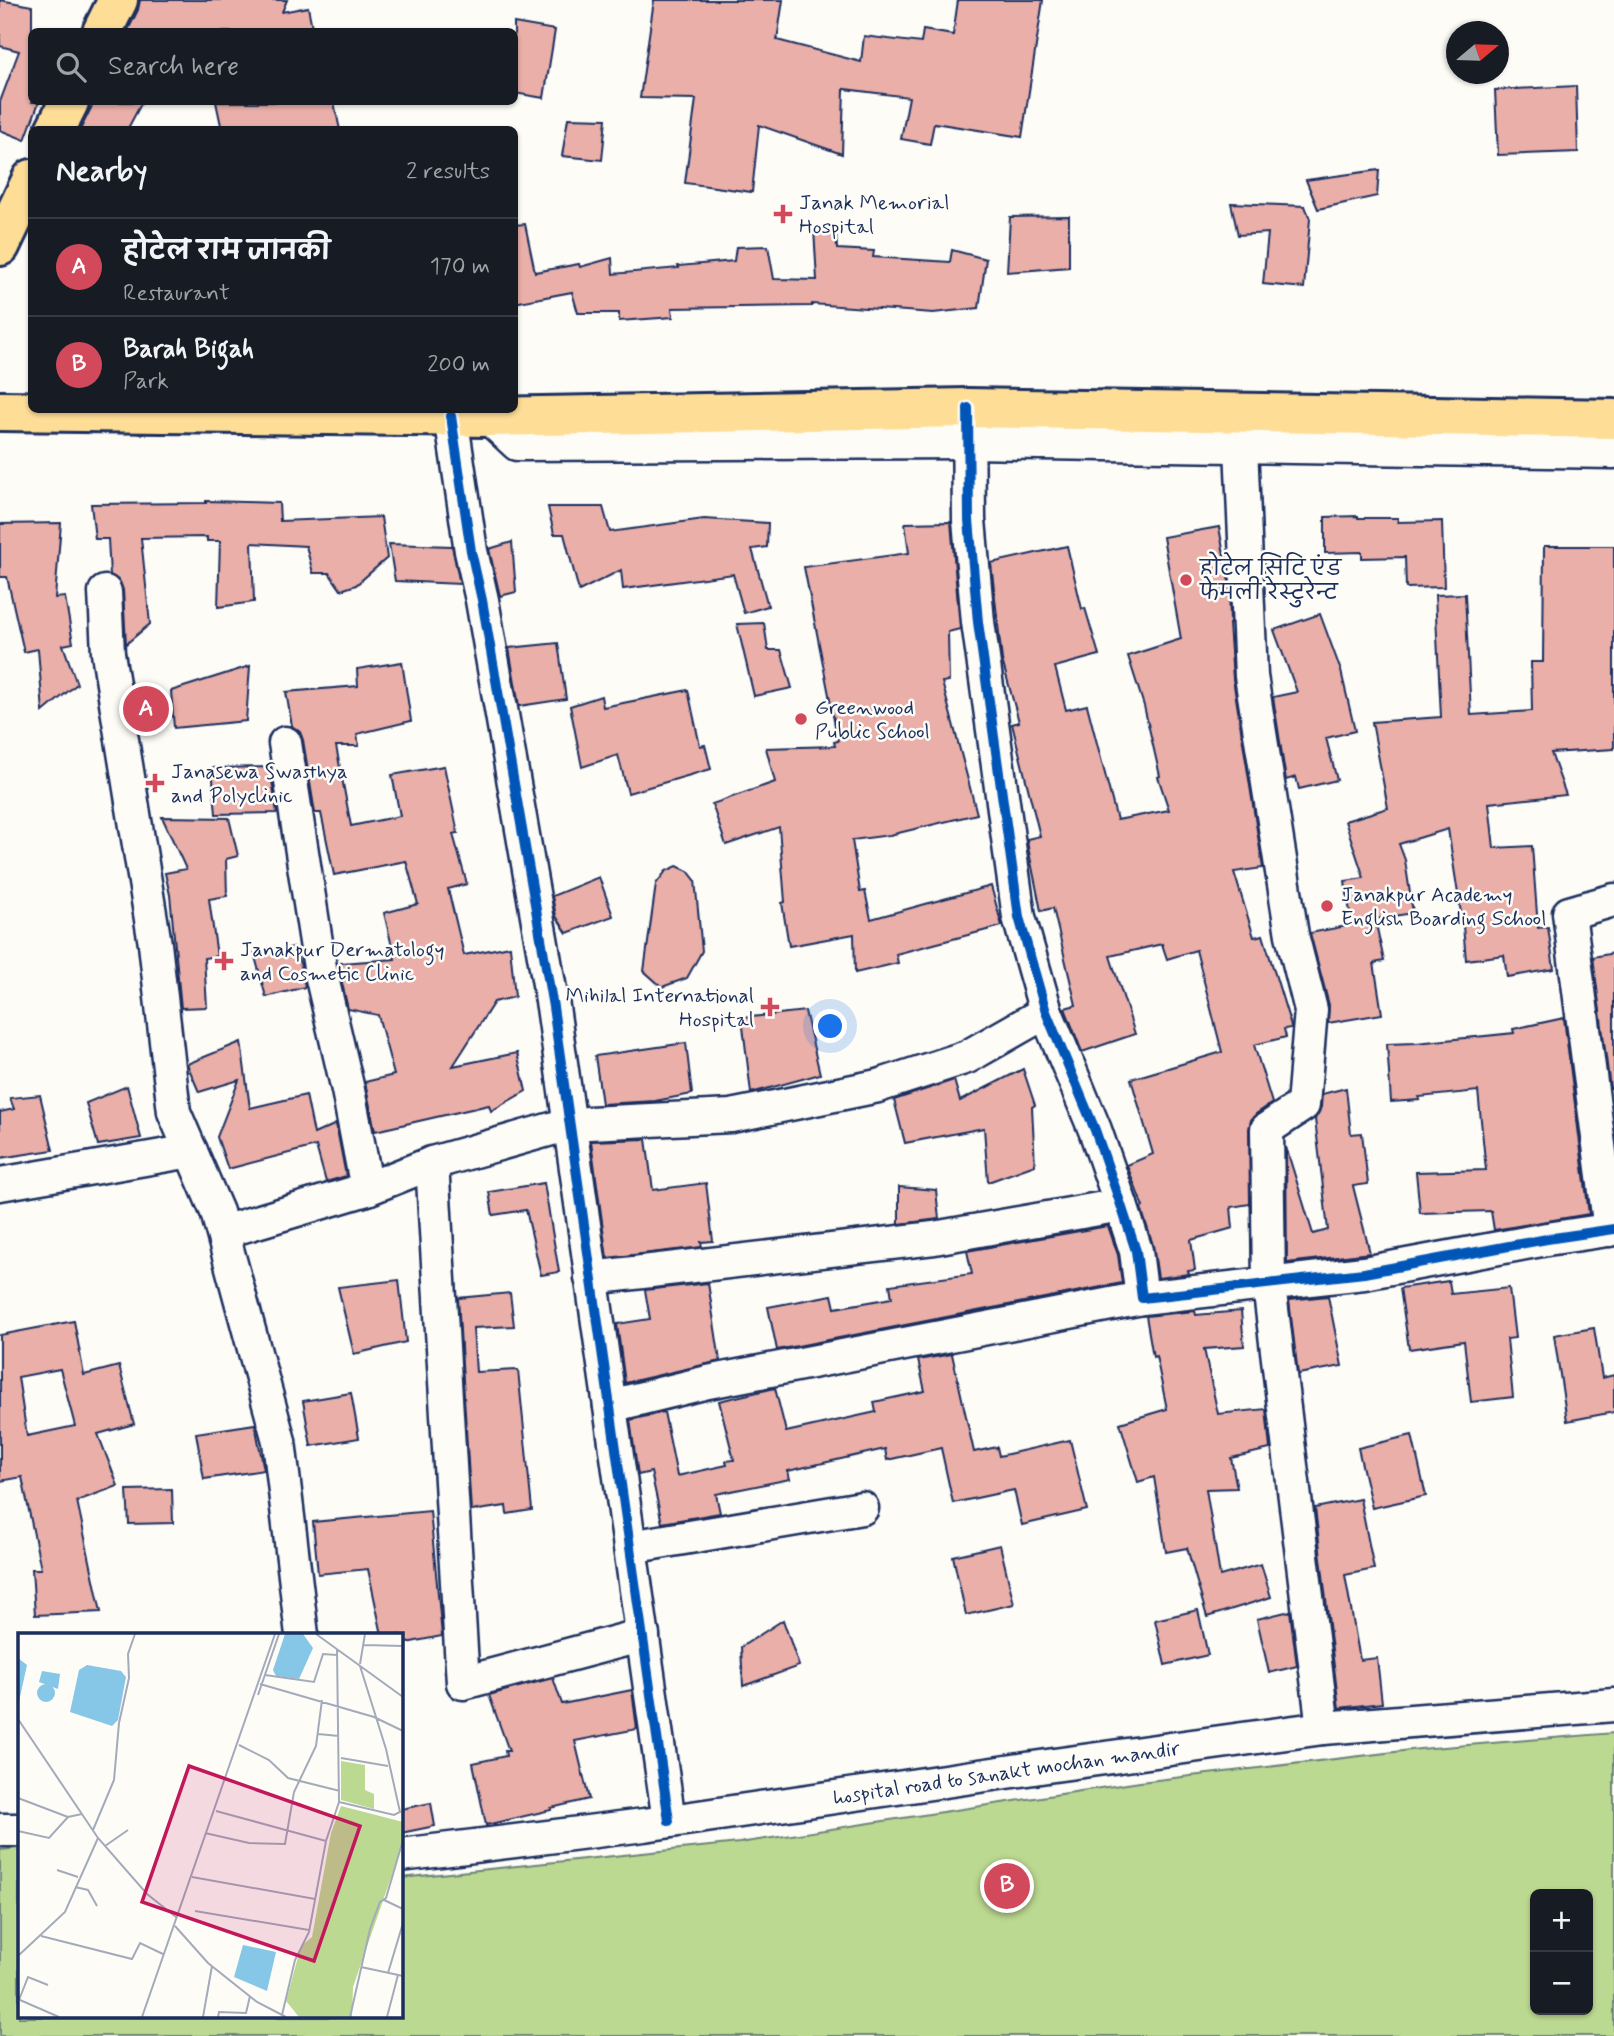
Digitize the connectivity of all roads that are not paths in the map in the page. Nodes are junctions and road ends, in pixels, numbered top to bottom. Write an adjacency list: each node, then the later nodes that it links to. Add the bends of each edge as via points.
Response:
1 (118, 0): 2 (main road)
2 (104, 28)
3 (67, 105): 4 (main road)
4 (57, 126)
5 (28, 187): 6 (main road)
6 (0, 246)
7 (0, 411): 8 (main road)
8 (28, 411)
9 (156, 413): 10 (main road)
10 (469, 417): 12 (main road); 19 (street, via 471,551 553,1007)
11 (1614, 419): 12 (main road)
12 (968, 425): 13 (street); 18 (street, via 969,520 978,622 1019,917)
13 (1241, 446): 14 (street); 28 (street, via 1251,676 1292,935 1311,1010 1303,1105 1267,1129)
14 (1614, 452)
15 (105, 592): 20 (street, via 108,653 155,944 174,1112)
16 (285, 743): 23 (street, via 321,974)
17 (1614, 900): 25 (street, via 1569,913)
18 (1046, 1012): 19 (street, via 967,1057 878,1086 731,1116); 24 (street)
19 (569, 1124): 21 (street); 27 (street)
20 (191, 1151): 22 (street); 26 (street)
21 (432, 1163): 23 (street); 34 (street, via 463,1684)
22 (0, 1184)
23 (367, 1189): 26 (street)
24 (1121, 1205): 27 (street, via 934,1238); 29 (street, via 1136,1251)
25 (1612, 1230): 28 (street)
26 (223, 1232): 33 (street, via 279,1441)
27 (591, 1278): 30 (street)
28 (1269, 1285): 29 (street); 36 (street)
29 (1142, 1298): 30 (street, via 708,1382)
30 (610, 1406): 32 (street)
31 (862, 1508): 32 (street)
32 (630, 1547): 34 (street)
33 (302, 1633)
34 (643, 1635): 37 (street)
35 (1614, 1705): 36 (street, hospital road to sanakt mochan mandir)
36 (1323, 1728): 37 (street, hospital road to sanakt mochan mandir)
37 (669, 1821): 40 (street, hospital road to sanakt mochan mandir)
38 (0, 1830): 39 (street)
39 (18, 1830)
40 (402, 1855)

